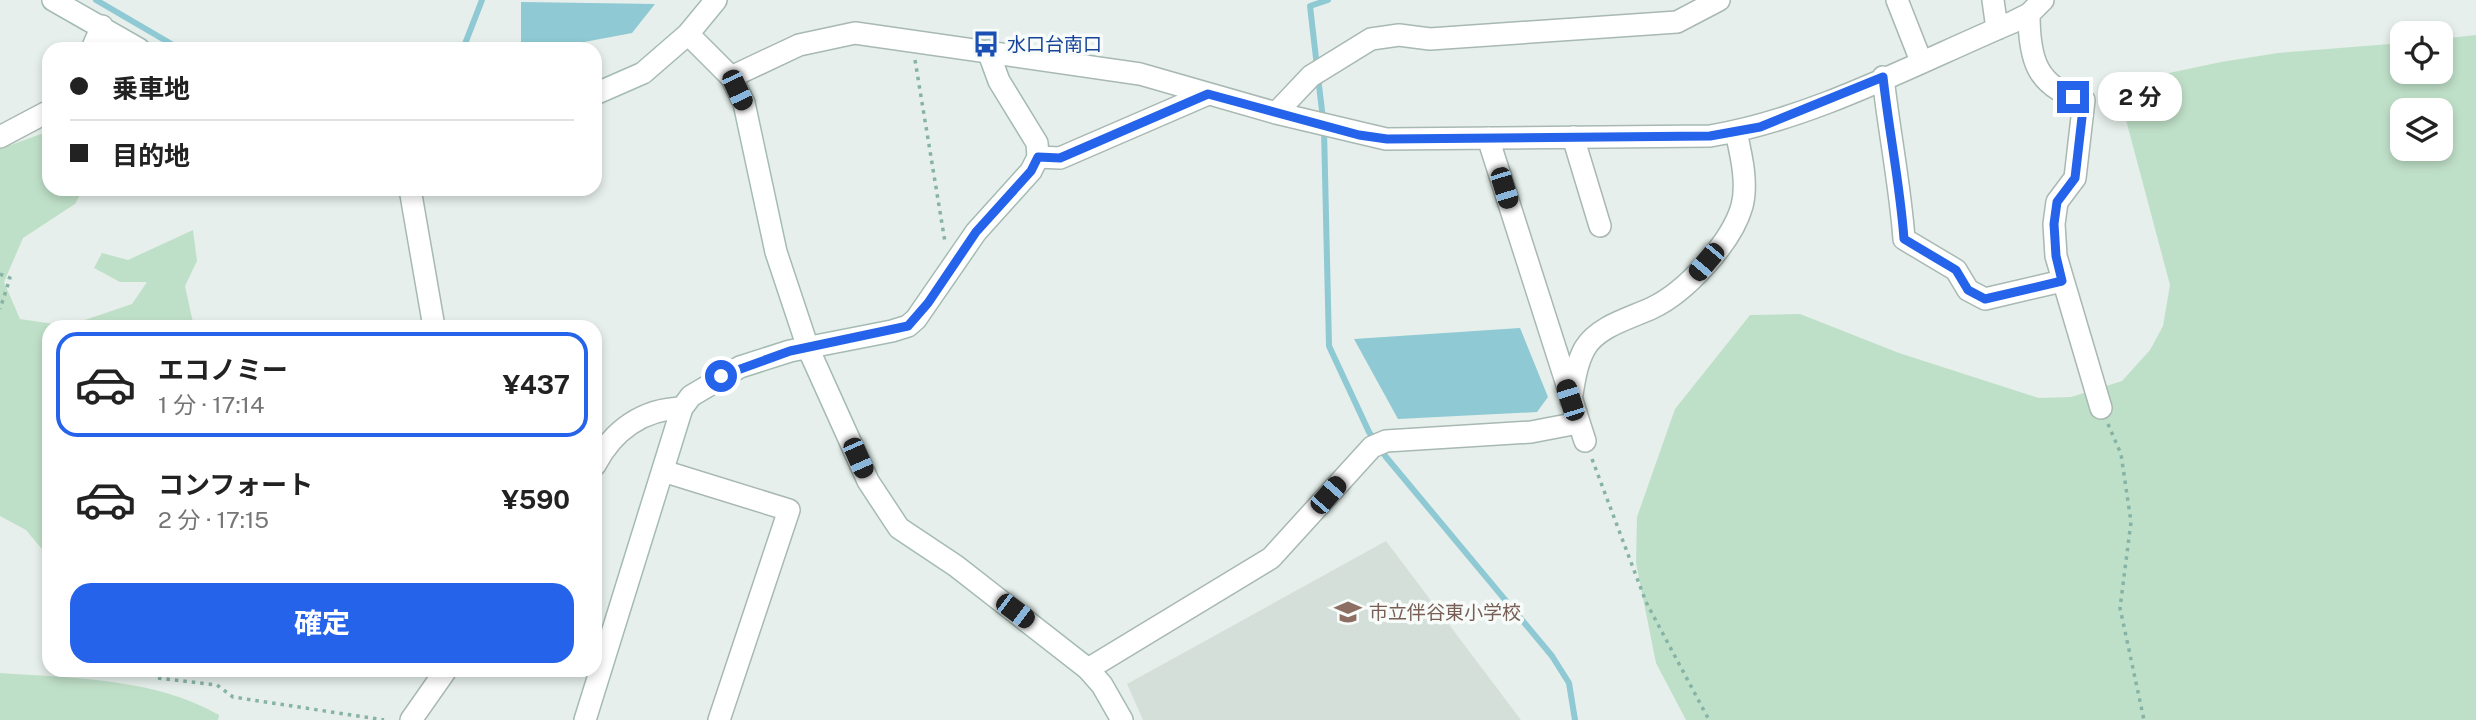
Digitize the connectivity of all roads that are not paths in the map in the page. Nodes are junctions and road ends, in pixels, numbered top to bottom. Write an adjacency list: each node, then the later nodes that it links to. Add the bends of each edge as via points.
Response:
1 (54, 0): 7 (street)
2 (716, 0): 9 (street)
3 (1719, 0): 18 (street, via 1677,22 1371,39 1319,72)
4 (1897, 0): 13 (street)
5 (1993, 0): 8 (street)
6 (2036, 7): 8 (street); 27 (street, via 2031,57 2054,88 2084,100 2075,178 2057,202 2054,224)
7 (102, 26): 10 (street); 11 (street)
8 (1997, 29): 13 (street)
9 (688, 34): 14 (street); 16 (street, via 643,73)
10 (95, 42)
11 (128, 42)
12 (988, 51): 14 (street, via 855,33 799,44); 17 (street, via 1140,74); 24 (street, via 999,81 1037,144)
13 (1921, 61): 15 (street)
14 (731, 77): 29 (street, via 744,103 776,252)
15 (1883, 77): 20 (street, via 1804,111); 27 (street, via 1900,179 1904,239 1956,270 1968,290 1985,299)
16 (602, 91)
17 (1208, 94): 18 (street); 24 (street, via 1060,158)
18 (1276, 113): 23 (street, via 1387,139)
19 (42, 115): 21 (street)
20 (1736, 132): 22 (street); 30 (street, via 1743,169 1742,205 1729,233 1683,290 1610,326 1586,346)
21 (0, 137)
22 (1573, 137): 23 (street); 26 (street)
23 (1488, 138): 30 (street)
24 (1038, 157): 29 (street, via 908,326)
25 (411, 196): 28 (street)
26 (1600, 226)
27 (2062, 281): 32 (street)
28 (433, 320)
29 (808, 348): 31 (street, via 721,376 691,396); 36 (street, via 868,481 899,528 956,566)
30 (1570, 400): 36 (street, via 1582,432 1379,444 1271,558)
31 (682, 408): 33 (street, via 660,408 643,415); 34 (street)
32 (2101, 408)
33 (602, 453)
34 (663, 471): 35 (street); 41 (street, via 789,510)
35 (602, 666)
36 (1088, 669): 42 (street)
37 (441, 677): 39 (street)
38 (598, 677): 40 (street)
39 (411, 720)
40 (585, 720)
41 (719, 720)
42 (1122, 720)

